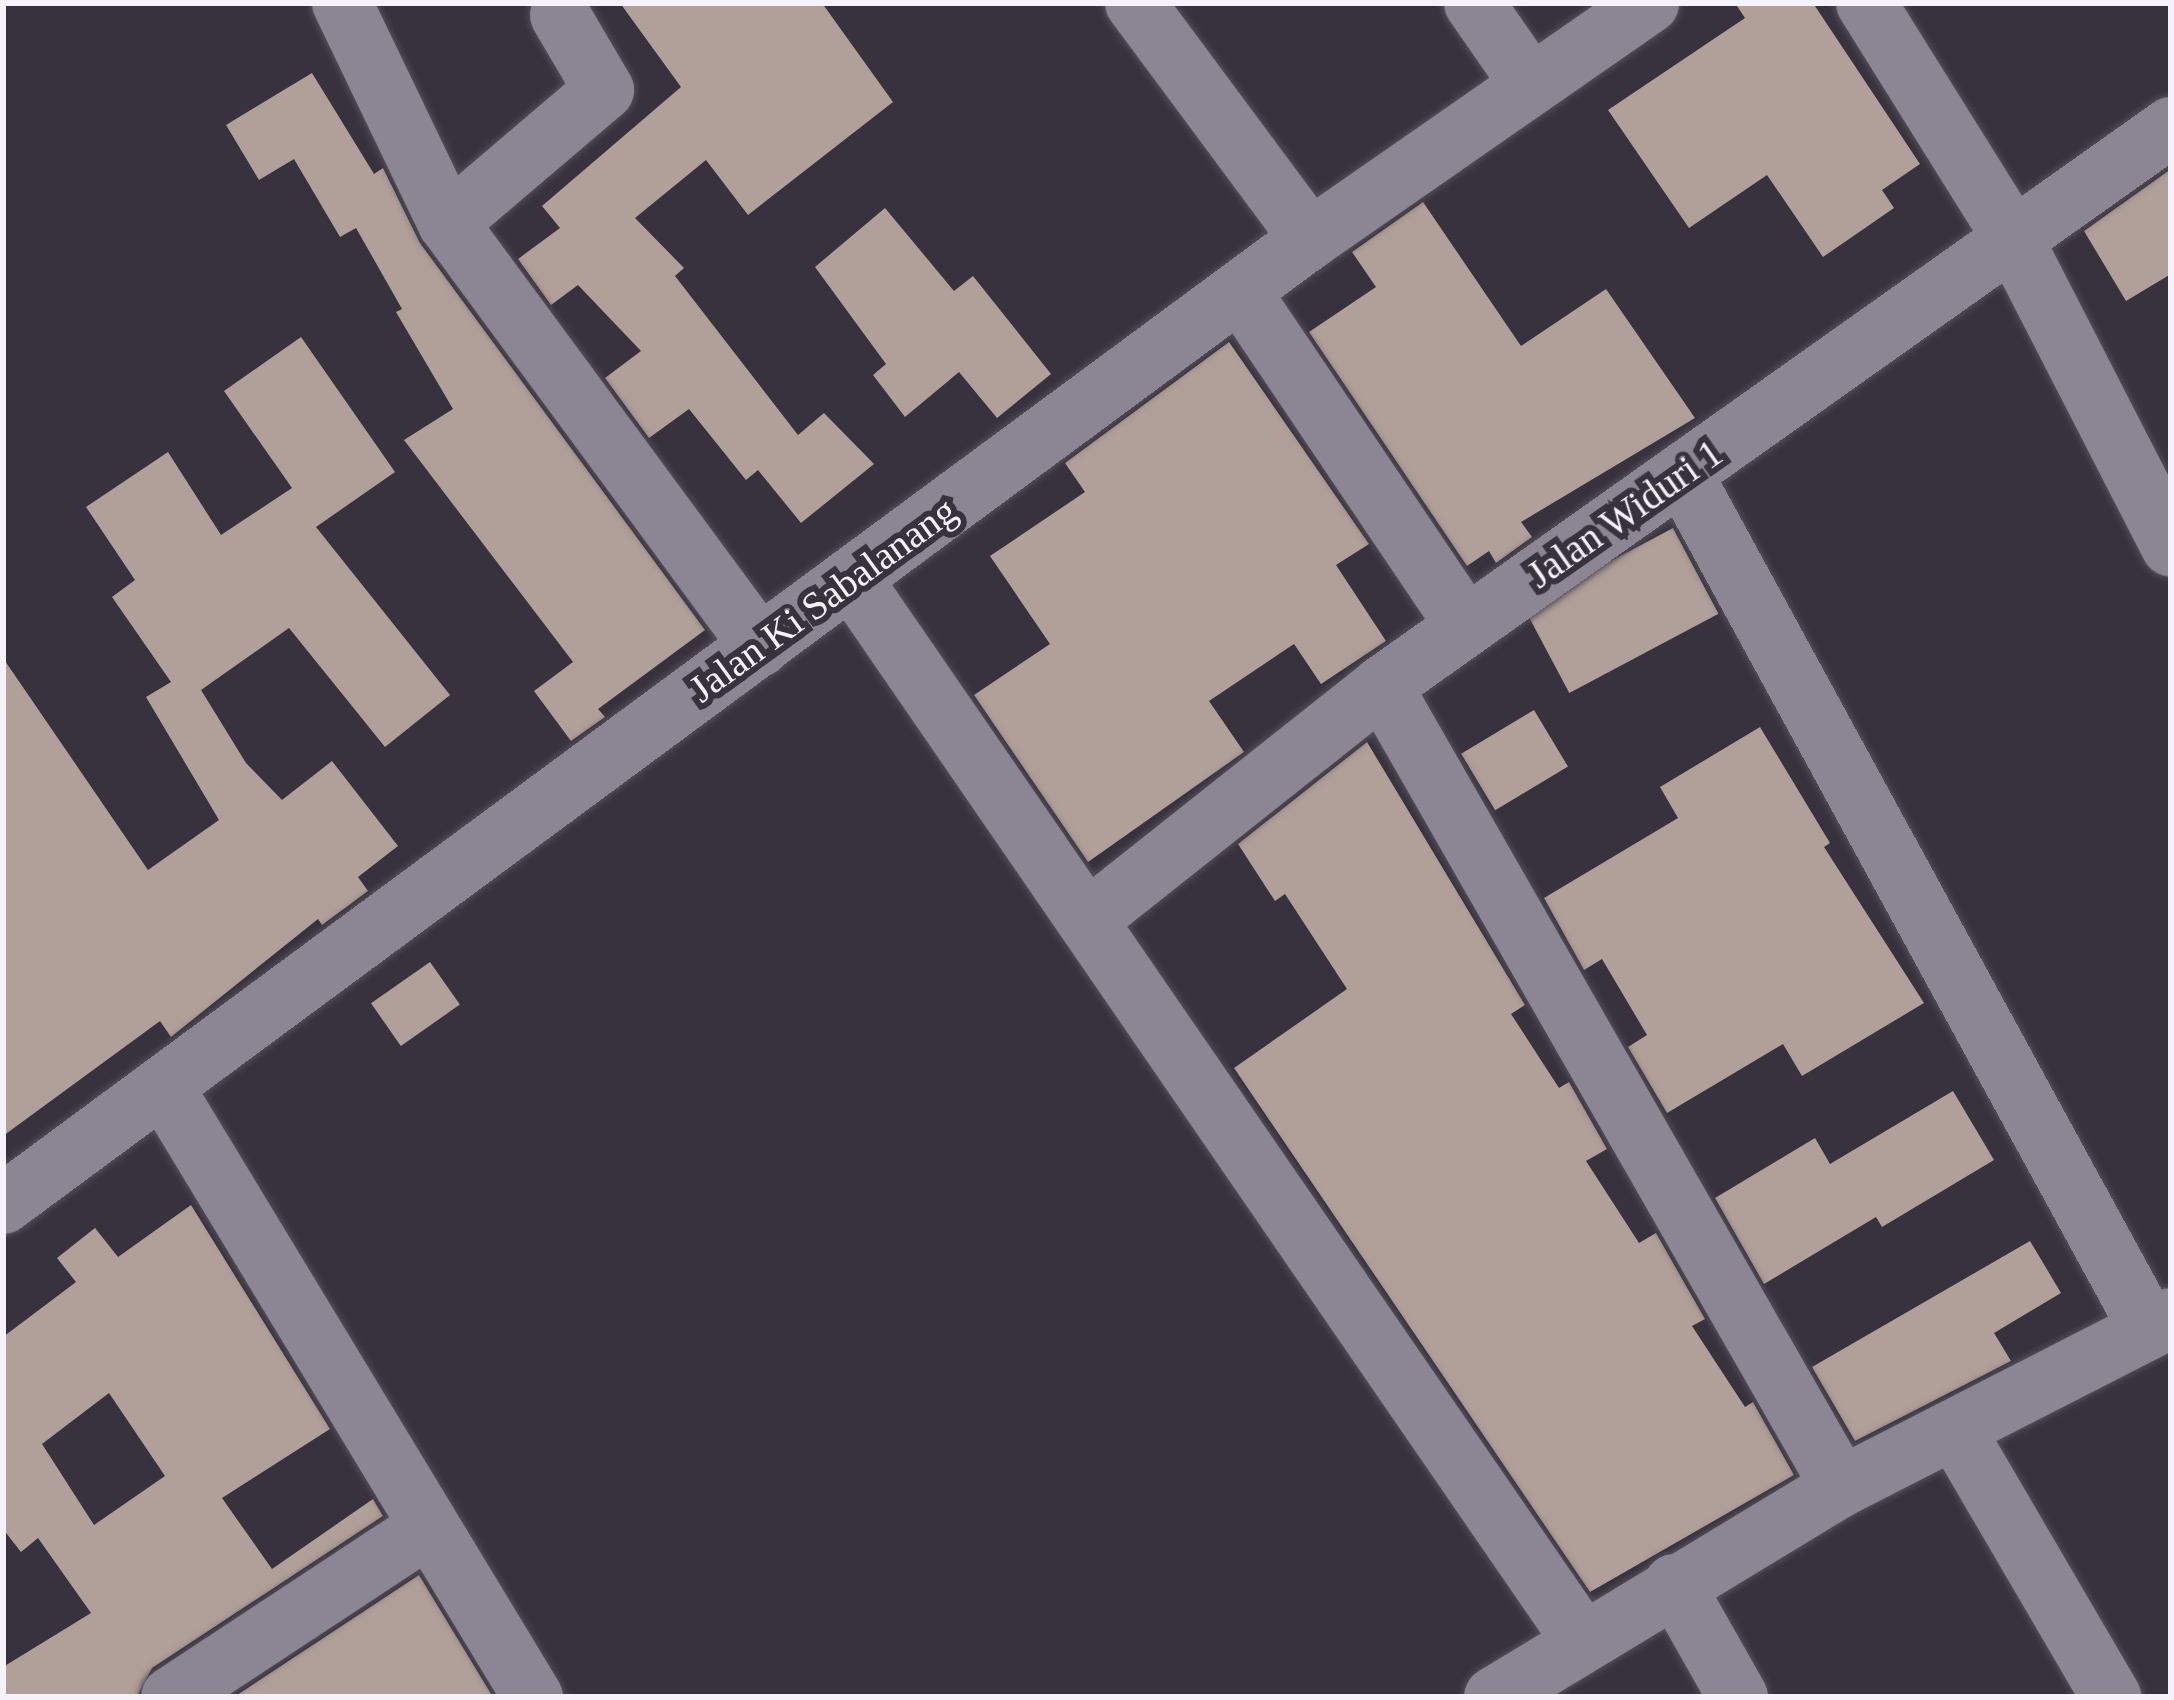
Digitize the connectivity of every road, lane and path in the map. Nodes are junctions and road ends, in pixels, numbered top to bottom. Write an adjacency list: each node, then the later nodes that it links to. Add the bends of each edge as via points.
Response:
1 (342, 3): 9 (street)
2 (1135, 3): 11 (street)
3 (1474, 3): 7 (street)
4 (1649, 3): 7 (street, Jalan Ki Sabalanang)
5 (1866, 3): 10 (street)
6 (560, 15): 9 (street, via 604,90)
7 (1528, 81): 11 (street, Jalan Ki Sabalanang)
8 (2171, 127): 10 (street, Jalan Widuri 1)
9 (448, 223): 17 (street)
10 (2012, 237): 13 (street, Jalan Widuri 1); 14 (street)
11 (1310, 239): 12 (street, Jalan Ki Sabalanang)
12 (1240, 291): 15 (street, Jalan Ki Sabalanang); 16 (street)
13 (1683, 475): 16 (street, Jalan Widuri 1); 22 (street)
14 (2171, 546)
15 (851, 578): 17 (street, Jalan Ki Sabalanang); 19 (street)
16 (1466, 626): 18 (street, Jalan Widuri 1)
17 (760, 646): 20 (street, Jalan Ki Sabalanang)
18 (1382, 686): 19 (street, Jalan Widuri 1); 24 (street)
19 (1090, 917): 27 (street)
20 (164, 1088): 21 (street, Jalan Ki Sabalanang); 25 (street)
21 (3, 1204)
22 (2160, 1323): 23 (street)
23 (1957, 1433): 24 (street); 32 (street)
24 (1841, 1487): 26 (street)
25 (429, 1527): 28 (street); 29 (street)
26 (1674, 1584): 27 (street); 31 (street)
27 (1581, 1639): 30 (street)
28 (171, 1697)
29 (533, 1697)
30 (1494, 1697)
31 (1738, 1697)
32 (2111, 1697)

